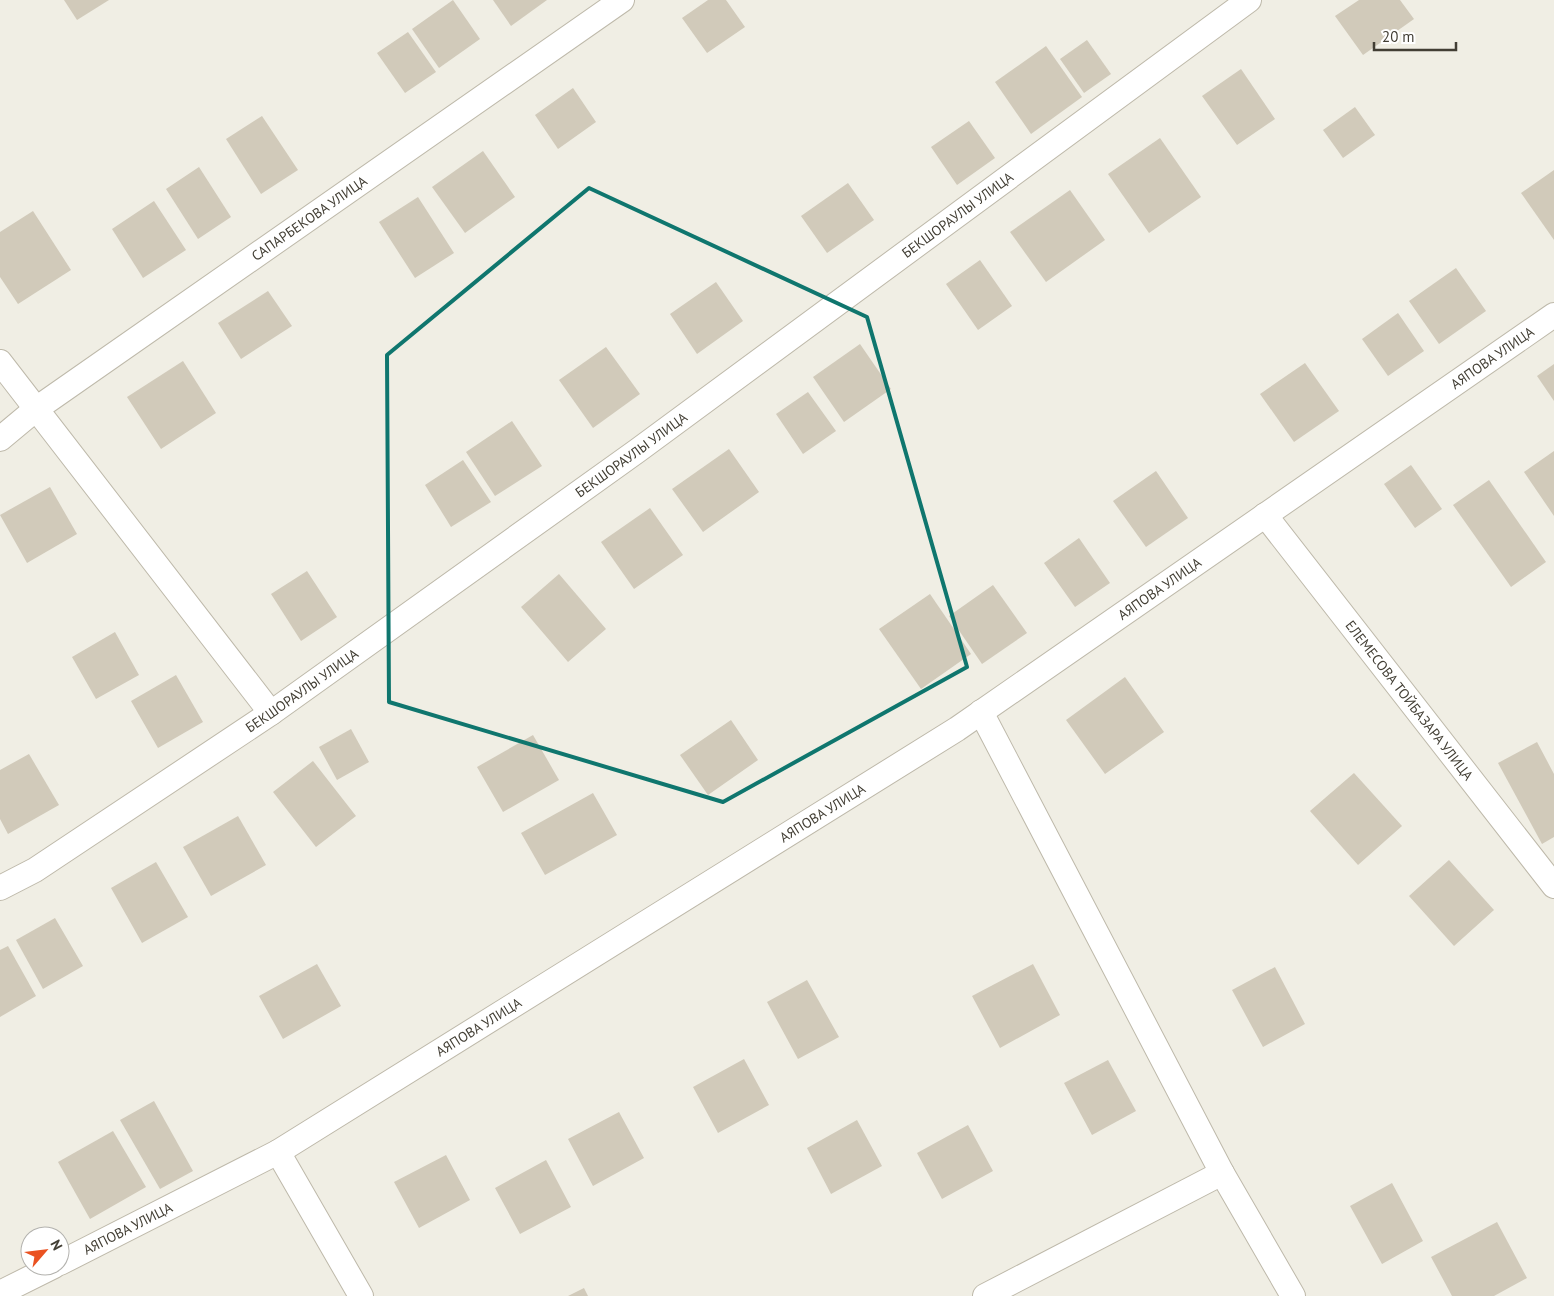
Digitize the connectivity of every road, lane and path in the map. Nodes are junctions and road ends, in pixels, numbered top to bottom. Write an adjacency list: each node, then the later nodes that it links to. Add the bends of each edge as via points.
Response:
1 (622, 0): 5 (street, САПАРБЕКОВА УЛИЦА)
2 (1249, 0): 9 (street, БЕКШОРАУЛЫ УЛИЦА, via 637,452)
3 (1554, 315): 7 (street, АЯПОВА УЛИЦА)
4 (0, 362): 5 (street)
5 (36, 409): 6 (street, САПАРБЕКОВА УЛИЦА); 9 (street)
6 (0, 439)
7 (1265, 515): 8 (street, АЯПОВА УЛИЦА); 10 (street, ЕЛЕМЕСОВА ТОЙБАЗАРА УЛИЦА)
8 (981, 712): 12 (street, АЯПОВА УЛИЦА); 13 (street)
9 (271, 713): 11 (street, БЕКШОРАУЛЫ УЛИЦА, via 35,870)
10 (1554, 886)
11 (0, 888)
12 (278, 1152): 14 (street, АЯПОВА УЛИЦА); 17 (street)
13 (1222, 1173): 18 (street); 19 (street)
14 (70, 1258)
15 (34, 1276): 16 (street)
16 (0, 1293)
17 (360, 1296)
18 (985, 1296)
19 (1293, 1296)

